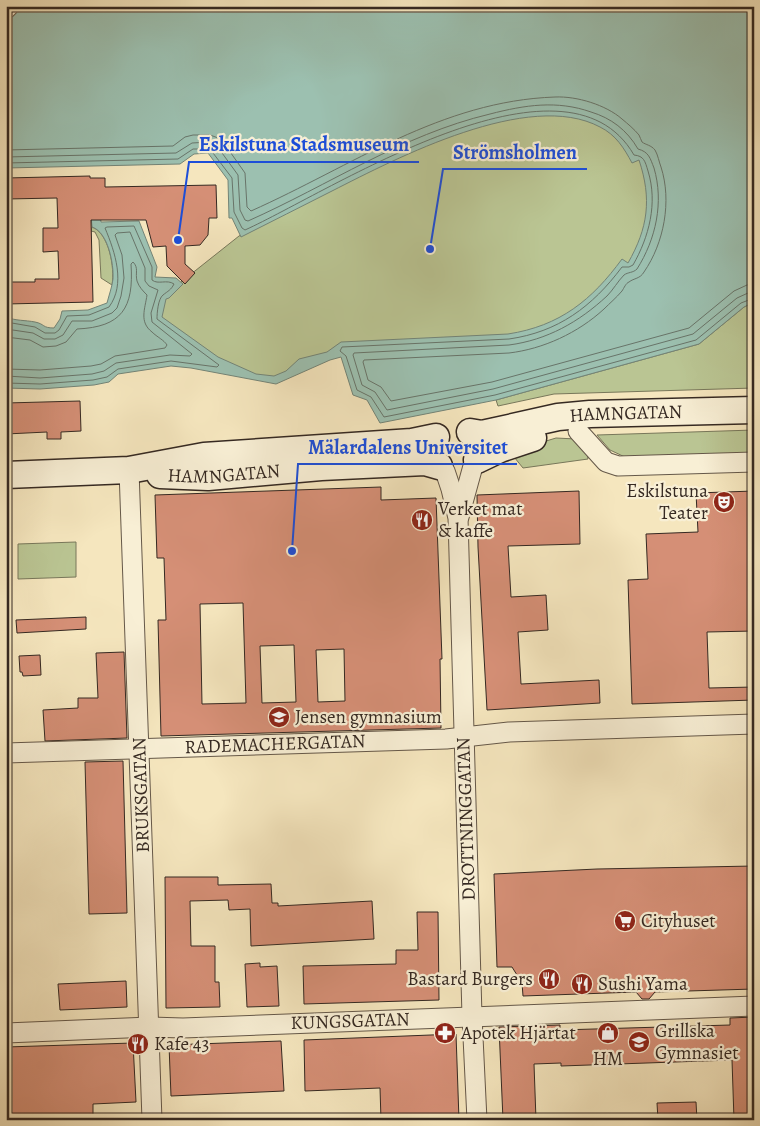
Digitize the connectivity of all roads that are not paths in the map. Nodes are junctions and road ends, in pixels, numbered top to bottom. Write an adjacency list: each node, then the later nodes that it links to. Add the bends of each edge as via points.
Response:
1 (9, 6): 2 (street)
2 (6, 9)
3 (754, 410): 6 (street, HAMNGATAN, via 590,414 558,417 482,434)
4 (754, 424): 5 (street, HAMNGATAN)
5 (578, 431): 9 (street, via 606,462 618,466); 10 (street, HAMNGATAN, via 548,434 500,449)
6 (470, 432): 7 (street, via 464,428 448,428); 10 (street, via 479,444)
7 (436, 437): 8 (street, HAMNGATAN); 11 (street, via 433,452)
8 (320, 458): 11 (street, HAMNGATAN, via 425,462); 12 (street, HAMNGATAN, via 208,477)
9 (754, 462)
10 (475, 463): 11 (street, via 460,473); 14 (street, DROTTNINGGATAN)
11 (442, 469): 14 (street, DROTTNINGGATAN, via 451,488)
12 (129, 470): 13 (street, HAMNGATAN); 17 (street, BRUKSGATAN)
13 (6, 475)
14 (458, 518): 16 (street, DROTTNINGGATAN)
15 (754, 724): 16 (street, RADEMACHERGATAN, via 508,732)
16 (464, 738): 17 (street, RADEMACHERGATAN); 20 (street, DROTTNINGGATAN)
17 (140, 749): 18 (street, RADEMACHERGATAN); 21 (street, BRUKSGATAN)
18 (6, 753)
19 (754, 1006): 20 (street, KUNGSGATAN)
20 (472, 1016): 21 (street, KUNGSGATAN); 24 (street, DROTTNINGGATAN)
21 (150, 1027): 22 (street, KUNGSGATAN); 23 (street, BRUKSGATAN)
22 (6, 1033)
23 (152, 1120)
24 (477, 1120)

